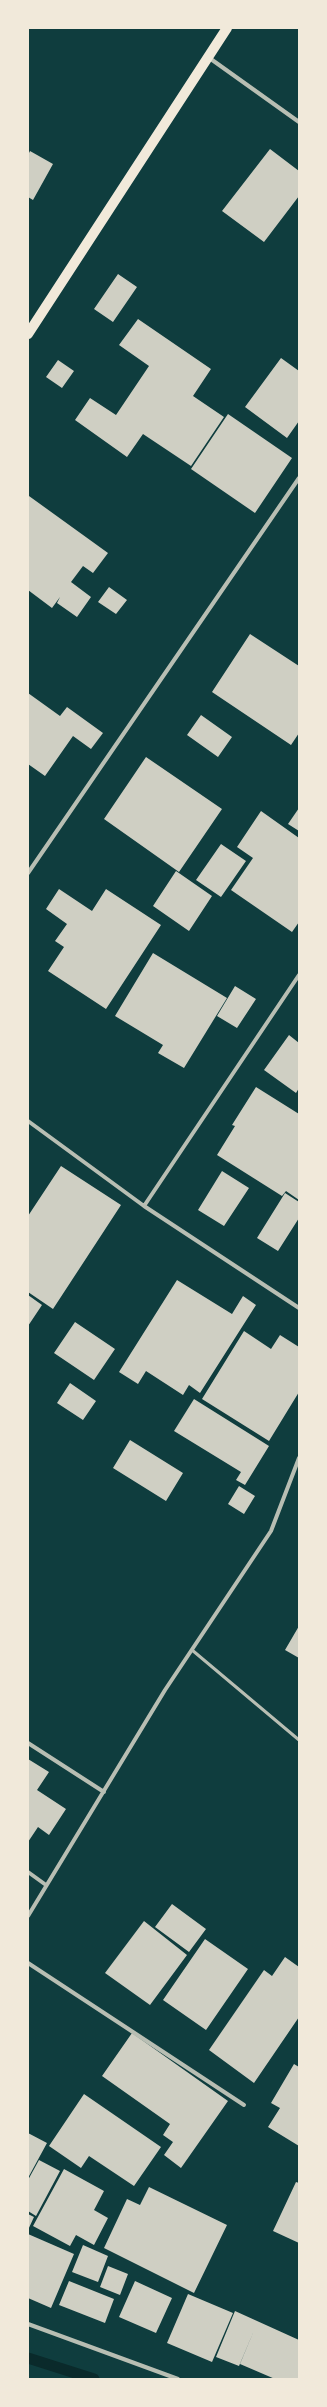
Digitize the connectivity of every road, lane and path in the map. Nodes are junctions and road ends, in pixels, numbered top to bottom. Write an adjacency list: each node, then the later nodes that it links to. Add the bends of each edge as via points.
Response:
1 (227, 28): 2 (main road)
2 (208, 57): 3 (street); 4 (main road)
3 (299, 122)
4 (28, 334)
5 (299, 478): 6 (street)
6 (28, 873)
7 (299, 975): 9 (street)
8 (28, 1121): 9 (street)
9 (144, 1206): 10 (street)
10 (299, 1308)
11 (299, 1458): 12 (street, via 271,1531)
12 (192, 1650): 13 (lane); 15 (street)
13 (299, 1740)
14 (28, 1743): 15 (street)
15 (104, 1792): 17 (street)
16 (28, 1872): 17 (street)
17 (46, 1885): 18 (street)
18 (28, 1916)
19 (28, 1963): 20 (street)
20 (244, 2105)
21 (28, 2324): 22 (street)
22 (178, 2379)

